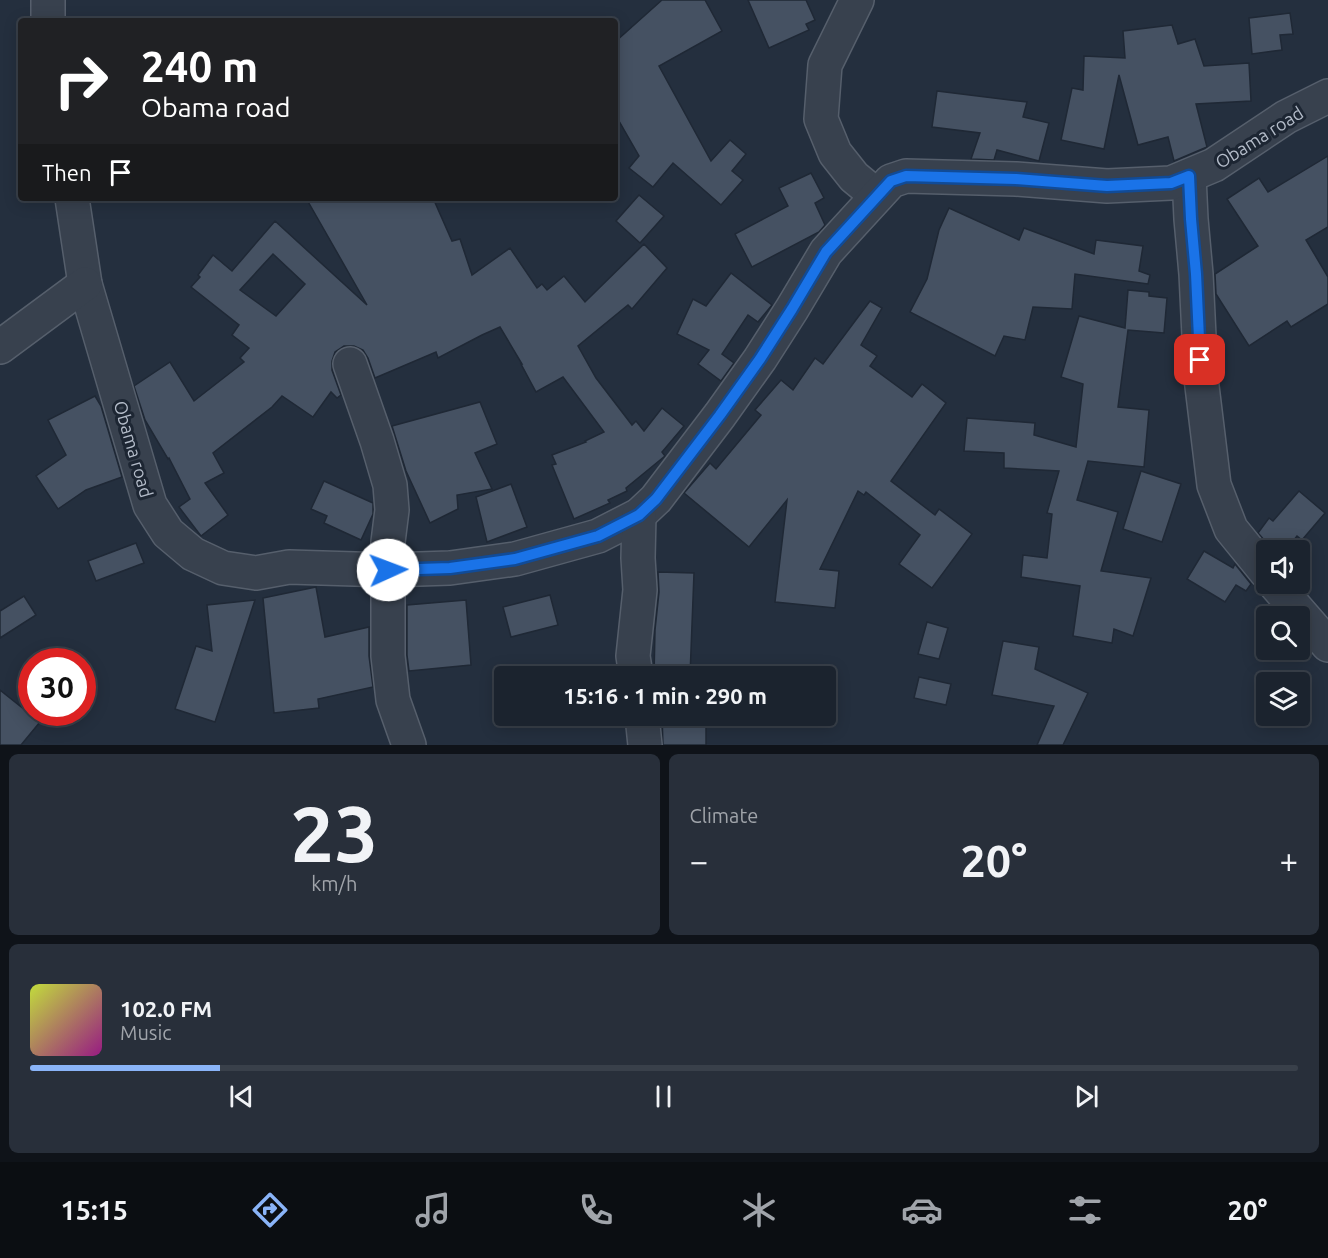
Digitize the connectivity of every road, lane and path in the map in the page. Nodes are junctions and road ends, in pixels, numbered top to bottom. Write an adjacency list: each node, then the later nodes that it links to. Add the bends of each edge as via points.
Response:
1 (48, 0): 3 (street)
2 (857, 0): 6 (street, via 825,65 820,118 835,153 854,177)
3 (48, 18)
4 (1328, 96): 5 (street, Obama road)
5 (1189, 176): 6 (street, Obama road, via 1171,183 1107,186 906,176 891,181); 12 (street, via 1201,378 1214,485 1231,530)
6 (877, 195): 11 (street, Obama road, via 826,252 760,359 656,499)
7 (72, 201): 8 (street, Obama road)
8 (85, 284): 9 (street); 13 (street, Obama road, via 150,505 168,533 193,554 223,568 256,573 289,567)
9 (0, 347)
10 (350, 364): 13 (street, via 390,485)
11 (639, 515): 13 (street, Obama road, via 598,536 515,559 450,568); 16 (street)
12 (1256, 560)
13 (388, 570): 18 (street, via 388,656 393,700)
14 (1284, 594): 15 (street)
15 (1328, 645)
16 (634, 666)
17 (643, 726): 19 (street)
18 (409, 745)
19 (645, 745)

